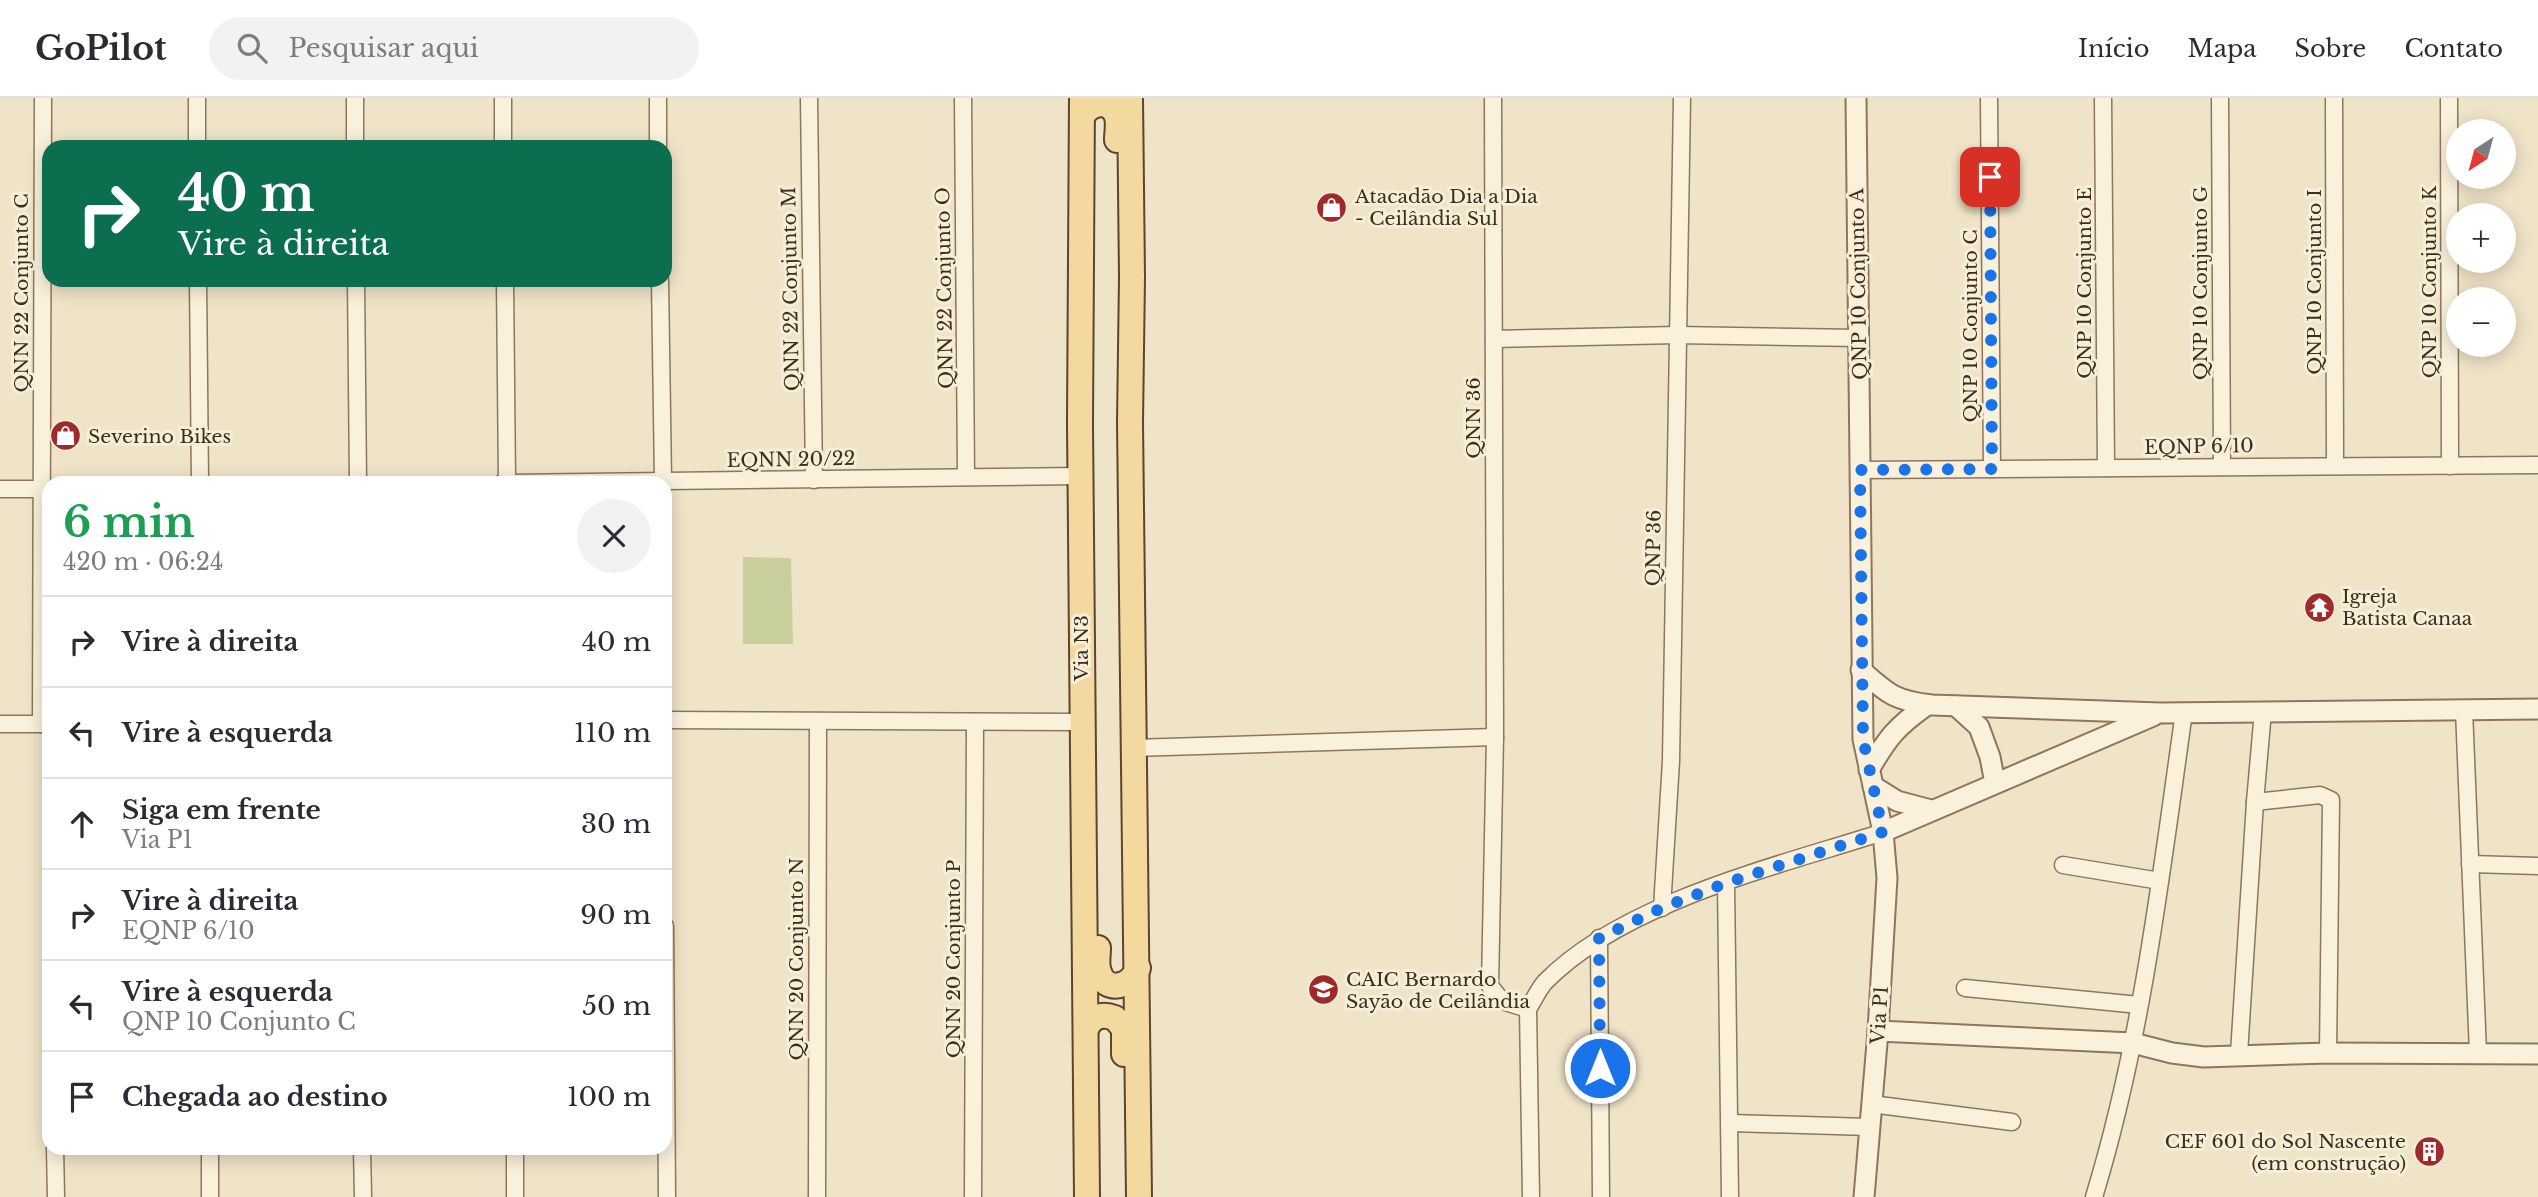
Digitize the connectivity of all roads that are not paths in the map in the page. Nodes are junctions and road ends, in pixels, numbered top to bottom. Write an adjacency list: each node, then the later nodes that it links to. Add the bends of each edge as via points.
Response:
1 (43, 98): 18 (street, QNN 22 Conjunto C)
2 (197, 98): 19 (street)
3 (355, 98): 20 (street)
4 (503, 98): 21 (street)
5 (658, 98): 22 (street)
6 (809, 98): 46 (street, QNN 22 Conjunto M)
7 (963, 98): 44 (street, QNN 22 Conjunto O)
8 (1130, 98): 28 (main road)
9 (1493, 98): 31 (street, QNN 36)
10 (1682, 98): 29 (street, QNP 36)
11 (1856, 98): 30 (street, QNP 10 Conjunto A)
12 (1989, 98): 37 (street, QNP 10 Conjunto C)
13 (2103, 98): 36 (street, QNP 10 Conjunto E)
14 (2220, 98): 35 (street, QNP 10 Conjunto G)
15 (2334, 98): 32 (street, QNP 10 Conjunto I)
16 (2449, 98): 34 (street, QNP 10 Conjunto K)
17 (1082, 108): 28 (main road, via 1109,106 1116,114 1116,245); 45 (main road, Via N3)
18 (43, 140)
19 (197, 140)
20 (355, 140)
21 (503, 140)
22 (658, 140)
23 (44, 287): 39 (street, QNN 22 Conjunto C)
24 (198, 287): 40 (street)
25 (356, 287): 41 (street)
26 (505, 287): 42 (street)
27 (660, 287): 43 (street)
28 (1132, 328): 65 (main road)
29 (1678, 335): 30 (street); 31 (street); 76 (street, QNP 36, via 1671,761)
30 (1859, 338): 38 (street, QNP 10 Conjunto A)
31 (1494, 339): 64 (street, QNN 36)
32 (2335, 465): 34 (street, EQNP 6/10); 35 (street, EQNP 6/10)
33 (2538, 465): 34 (street, EQNP 6/10)
34 (2450, 466)
35 (2222, 467): 36 (street, EQNP 6/10)
36 (2106, 468): 37 (street, EQNP 6/10)
37 (1992, 469): 38 (street, EQNP 6/10)
38 (1860, 470): 50 (street)
39 (45, 476)
40 (200, 476)
41 (358, 476)
42 (505, 476)
43 (663, 476)
44 (966, 477): 45 (street, EQNN 20/22); 46 (street, EQNN 20/22)
45 (1080, 477): 63 (main road, Via N3)
46 (814, 480): 47 (street, EQNN 20/22)
47 (672, 481)
48 (0, 489): 49 (street)
49 (42, 489)
50 (1861, 670): 51 (street, via 1887,693); 66 (street, Via P1, via 1863,739)
51 (1927, 705): 52 (street); 66 (street, via 1886,740)
52 (1956, 706): 57 (street); 67 (street, via 1979,727)
53 (2538, 709): 54 (street)
54 (2464, 710): 55 (street); 71 (street)
55 (2263, 711): 56 (street); 68 (street)
56 (2184, 712): 57 (street); 74 (street)
57 (2160, 713): 67 (street)
58 (672, 720): 59 (street)
59 (818, 721): 60 (street); 103 (street, QNN 20 Conjunto N)
60 (975, 722): 63 (street); 104 (street, QNN 20 Conjunto P)
61 (42, 723): 62 (street)
62 (0, 724)
63 (1083, 734): 78 (main road, via 1097,831 1099,972 1107,983 1120,986 1132,980); 82 (main road, Via N3)
64 (1495, 737): 65 (street); 81 (street, QNN 36, via 1490,986 1502,1001)
65 (1133, 748): 78 (main road)
66 (1871, 778): 69 (street, via 1897,801); 70 (street, Via P1)
67 (1995, 783): 69 (street)
68 (2255, 802): 85 (street, via 2320,795 2331,800); 87 (street)
69 (1931, 810): 70 (street)
70 (1883, 832): 75 (street); 83 (street, Via P1, via 1887,878)
71 (2470, 864): 73 (street); 86 (street)
72 (2063, 865): 74 (street)
73 (2538, 866)
74 (2160, 881): 80 (street)
75 (1726, 883): 76 (street); 91 (street)
76 (1662, 908): 77 (street)
77 (1599, 938): 81 (street, via 1543,984); 109 (street)
78 (1138, 968): 107 (main road)
79 (1965, 988): 80 (street)
80 (2139, 1005): 84 (street)
81 (1528, 1009): 108 (street)
82 (1086, 1029): 105 (main road, Via N3); 106 (main road, via 1094,1018 1108,1015 1124,1029 1123,1164)
83 (1878, 1031): 84 (street); 89 (street, Via P1)
84 (2133, 1043): 87 (street, via 2172,1054); 112 (street)
85 (2328, 1053): 86 (street); 87 (street)
86 (2478, 1053): 88 (street)
87 (2239, 1054)
88 (2538, 1054)
89 (1871, 1104): 90 (street); 92 (street, Via P1)
90 (2012, 1122)
91 (1731, 1123): 92 (street); 110 (street)
92 (1868, 1127): 111 (street, Via P1)
93 (55, 1155): 98 (street)
94 (210, 1155): 99 (street)
95 (362, 1155): 100 (street)
96 (515, 1155): 101 (street)
97 (667, 1155): 102 (street)
98 (56, 1197)
99 (210, 1197)
100 (363, 1197)
101 (516, 1197)
102 (667, 1197)
103 (817, 1197)
104 (973, 1197)
105 (1087, 1197)
106 (1130, 1197)
107 (1139, 1197)
108 (1531, 1197)
109 (1601, 1197)
110 (1730, 1197)
111 (1864, 1197)
112 (2094, 1197)

